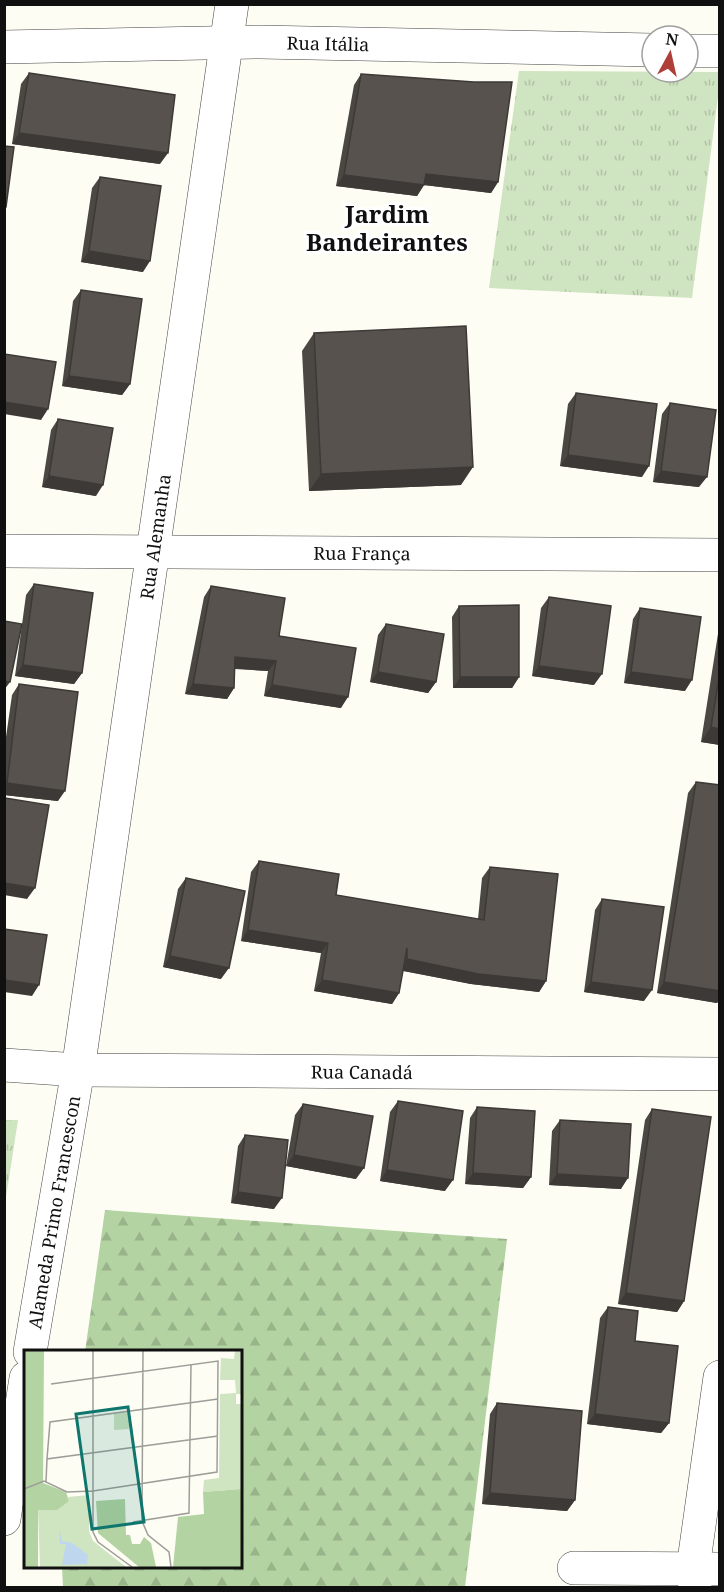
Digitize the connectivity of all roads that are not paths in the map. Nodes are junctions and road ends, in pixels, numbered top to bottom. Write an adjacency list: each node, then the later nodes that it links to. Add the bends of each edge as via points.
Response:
1 (232, 4): 2 (street, Rua Alemanha)
2 (226, 42): 3 (street, Rua Itália); 4 (street, Rua Itália); 8 (street, Rua Alemanha)
3 (4, 47)
4 (640, 50)
5 (700, 51): 6 (street)
6 (720, 51)
7 (4, 551): 8 (street, Rua França)
8 (151, 552): 9 (street, Rua França); 11 (street, Rua Alemanha)
9 (720, 555)
10 (4, 1065): 11 (street, Rua Canadá)
11 (78, 1070): 12 (street, Rua Canadá); 13 (street, Alameda Primo Francescon)
12 (720, 1074)
13 (30, 1350)
14 (720, 1377): 18 (street)
15 (24, 1391): 16 (street)
16 (4, 1519)
17 (574, 1568): 18 (street)
18 (703, 1575)

